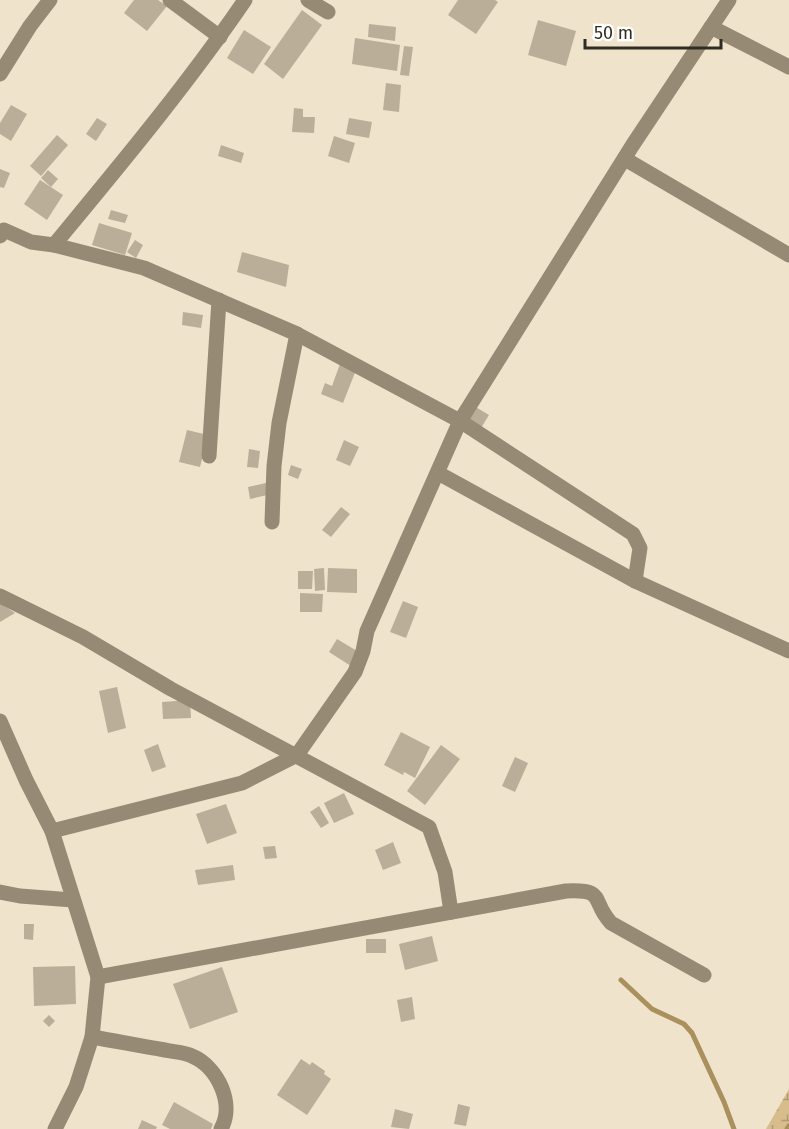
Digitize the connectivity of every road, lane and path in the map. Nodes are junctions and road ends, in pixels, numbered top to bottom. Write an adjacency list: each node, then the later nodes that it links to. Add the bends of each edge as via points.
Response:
1 (50, 0): 10 (street)
2 (170, 0): 8 (street)
3 (245, 0): 8 (street)
4 (308, 0): 6 (street)
5 (729, 0): 7 (street)
6 (328, 12)
7 (711, 27): 9 (street); 11 (street)
8 (220, 37): 13 (street)
9 (789, 67)
10 (0, 74)
11 (624, 159): 14 (street); 17 (street)
12 (1, 231): 13 (street)
13 (54, 245): 15 (street, via 144,268)
14 (789, 255)
15 (219, 300): 16 (street); 18 (street)
16 (297, 334): 17 (street); 20 (street, via 279,423)
17 (460, 421): 19 (street); 21 (street, via 633,534 640,548)
18 (209, 456)
19 (438, 473): 21 (street); 25 (street, via 367,631 355,672)
20 (272, 522)
21 (634, 581): 23 (street)
22 (0, 596): 25 (street, via 83,637 171,689)
23 (789, 651)
24 (0, 721): 26 (street)
25 (297, 755): 26 (street, via 242,783); 29 (street, via 429,827 445,872)
26 (52, 831): 28 (street)
27 (0, 892): 28 (street)
28 (73, 900): 31 (street)
29 (451, 912): 30 (street, via 566,891 589,891 596,894 611,923); 31 (street)
30 (704, 975)
31 (98, 977): 32 (street)
32 (92, 1037): 33 (street, via 76,1087); 34 (street, via 192,1056 208,1068 221,1086 227,1104)
33 (55, 1129)
34 (221, 1129)

